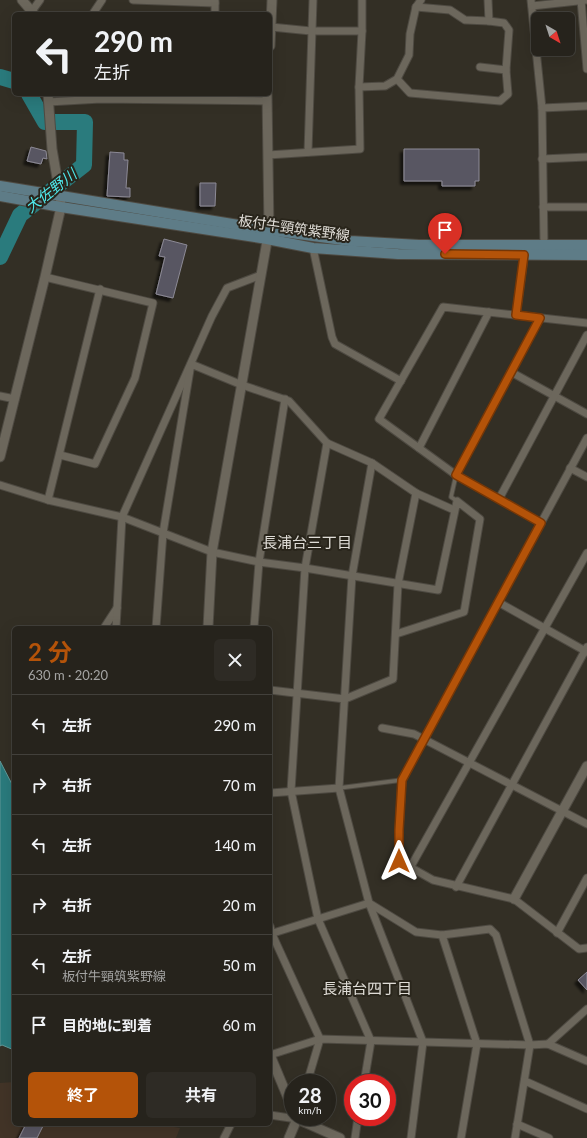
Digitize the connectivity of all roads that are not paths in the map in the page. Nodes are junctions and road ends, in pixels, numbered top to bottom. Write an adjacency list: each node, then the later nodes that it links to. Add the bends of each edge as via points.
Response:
1 (22, 0): 15 (street)
2 (40, 0): 16 (street)
3 (102, 0): 17 (street)
4 (133, 0): 11 (street)
5 (272, 0): 18 (street)
6 (313, 0): 21 (street)
7 (362, 0): 22 (street)
8 (421, 0): 14 (street)
9 (488, 0): 19 (street)
10 (583, 0): 13 (street); 24 (street)
11 (169, 1): 12 (street)
12 (215, 2)
13 (532, 3): 33 (street)
14 (416, 7): 19 (street, via 450,10 465,20); 26 (street, via 408,55)
15 (32, 12)
16 (34, 12)
17 (96, 12)
18 (272, 12)
19 (489, 21): 25 (street, via 504,23 509,30)
20 (272, 27): 21 (street)
21 (312, 31): 22 (street); 34 (street)
22 (362, 31): 27 (street)
23 (480, 67): 25 (street)
24 (587, 69)
25 (506, 70): 26 (street, via 508,94 500,101 410,93)
26 (397, 80): 27 (street, via 385,86)
27 (359, 87): 34 (street, via 360,149)
28 (101, 96): 29 (street); 31 (street)
29 (214, 97): 30 (street)
30 (267, 98): 35 (street)
31 (48, 101): 40 (street, via 52,149)
32 (587, 106): 33 (street)
33 (542, 108): 37 (street)
34 (308, 152): 35 (street)
35 (268, 155): 44 (street)
36 (587, 157): 37 (street)
37 (542, 160): 42 (street)
38 (0, 186): 40 (main road, 板付牛頸筑紫野線)
39 (0, 196): 41 (main road, 板付牛頸筑紫野線)
40 (60, 196): 41 (street); 44 (main road, 板付牛頸筑紫野線)
41 (61, 207): 44 (main road, 板付牛頸筑紫野線); 52 (street)
42 (543, 207): 43 (street); 46 (street)
43 (587, 207)
44 (268, 234): 45 (main road, 板付牛頸筑紫野線, via 419,245); 48 (main road, 板付牛頸筑紫野線); 51 (street)
45 (527, 244): 46 (main road, 板付牛頸筑紫野線); 49 (street)
46 (544, 244): 47 (main road, 板付牛頸筑紫野線)
47 (587, 244)
48 (314, 248): 49 (main road, 板付牛頸筑紫野線, via 398,254); 61 (street, via 335,344)
49 (524, 255): 50 (main road, 板付牛頸筑紫野線); 55 (street)
50 (587, 255)
51 (261, 275): 59 (street, via 227,288); 62 (street)
52 (45, 276): 53 (street); 65 (street)
53 (100, 289): 71 (street); 71 (street, via 153,303 135,378 95,464)
54 (489, 312): 55 (street); 61 (street, via 443,307); 70 (street)
55 (516, 315): 56 (street)
56 (540, 318): 57 (street); 60 (street)
57 (587, 323)
58 (587, 334): 64 (street)
59 (191, 364): 62 (street); 83 (street); 85 (street)
60 (511, 372): 64 (street); 75 (street)
61 (401, 381): 70 (street, via 379,419)
62 (242, 385): 66 (street); 86 (street)
63 (0, 396): 65 (street)
64 (554, 396): 67 (street); 79 (street)
65 (15, 399): 72 (street)
66 (285, 399): 69 (street, via 289,400); 88 (street)
67 (587, 414)
68 (587, 438): 74 (street)
69 (327, 443): 73 (street); 89 (street)
70 (419, 448): 75 (street)
71 (60, 455): 80 (street)
72 (0, 457)
73 (372, 463): 78 (street); 90 (street)
74 (570, 468): 76 (street); 84 (street)
75 (456, 475): 79 (street); 81 (lane, via 451,497)
76 (587, 477)
77 (0, 485): 80 (street)
78 (416, 493): 82 (street); 91 (street)
79 (499, 499): 84 (street)
80 (48, 500): 83 (street)
81 (457, 501): 82 (street); 100 (street, via 480,519 464,612)
82 (454, 510): 91 (street, via 438,590)
83 (122, 517): 85 (street); 93 (street)
84 (541, 523): 92 (street)
85 (163, 533): 86 (street); 96 (street)
86 (212, 552): 88 (street); 97 (street)
87 (587, 554): 99 (street)
88 (259, 562): 89 (street); 98 (street)
89 (305, 568): 90 (street); 103 (street)
90 (352, 576): 91 (street); 104 (street)
91 (398, 584): 100 (street)
92 (498, 602): 99 (street); 106 (street)
93 (117, 608): 94 (street); 95 (street)
94 (105, 626)
95 (116, 626)
96 (156, 626)
97 (208, 626)
98 (254, 626)
99 (545, 628): 101 (street); 107 (street)
100 (396, 634): 104 (street, via 393,679)
101 (586, 650): 110 (street)
102 (272, 690): 103 (street)
103 (298, 694): 104 (street); 112 (street)
104 (345, 699): 111 (street)
105 (382, 728): 106 (street, via 414,734)
106 (424, 739): 107 (street); 109 (street)
107 (469, 763): 110 (street); 116 (street)
108 (587, 766): 114 (street)
109 (402, 780): 111 (lane); 116 (street, via 399,861)
110 (512, 785): 114 (street); 118 (street)
111 (339, 788): 112 (street); 120 (street)
112 (291, 792): 113 (street); 121 (street)
113 (272, 793)
114 (562, 811): 115 (street); 119 (street)
115 (587, 824)
116 (410, 868): 118 (street, via 433,880)
117 (587, 878): 122 (street)
118 (456, 887): 119 (street)
119 (514, 899): 122 (street)
120 (369, 903): 121 (street); 124 (street, via 416,932); 130 (street)
121 (318, 919): 123 (street); 129 (street)
122 (557, 933): 126 (street, via 579,949)
123 (272, 934)
124 (442, 935): 131 (street); 133 (street, via 490,929 496,935)
125 (272, 936): 128 (street)
126 (587, 948)
127 (585, 1013): 132 (street)
128 (320, 1039): 129 (street); 134 (street); 137 (street)
129 (371, 1041): 130 (street); 138 (street)
130 (423, 1042): 131 (street); 153 (street)
131 (477, 1044): 133 (street); 154 (street)
132 (548, 1044): 133 (street); 136 (street)
133 (530, 1045): 139 (street)
134 (272, 1054)
135 (272, 1060): 140 (street)
136 (587, 1061)
137 (310, 1074)
138 (366, 1074)
139 (524, 1081): 141 (street); 144 (street)
140 (284, 1088)
141 (587, 1109)
142 (272, 1115): 143 (street)
143 (284, 1117)
144 (517, 1124): 155 (street); 156 (street)
145 (230, 1126): 149 (street)
146 (294, 1126): 150 (street)
147 (314, 1126): 151 (street)
148 (357, 1126): 152 (street)
149 (224, 1138)
150 (289, 1138)
151 (340, 1138)
152 (355, 1138)
153 (411, 1138)
154 (461, 1138)
155 (515, 1138)
156 (549, 1138)

